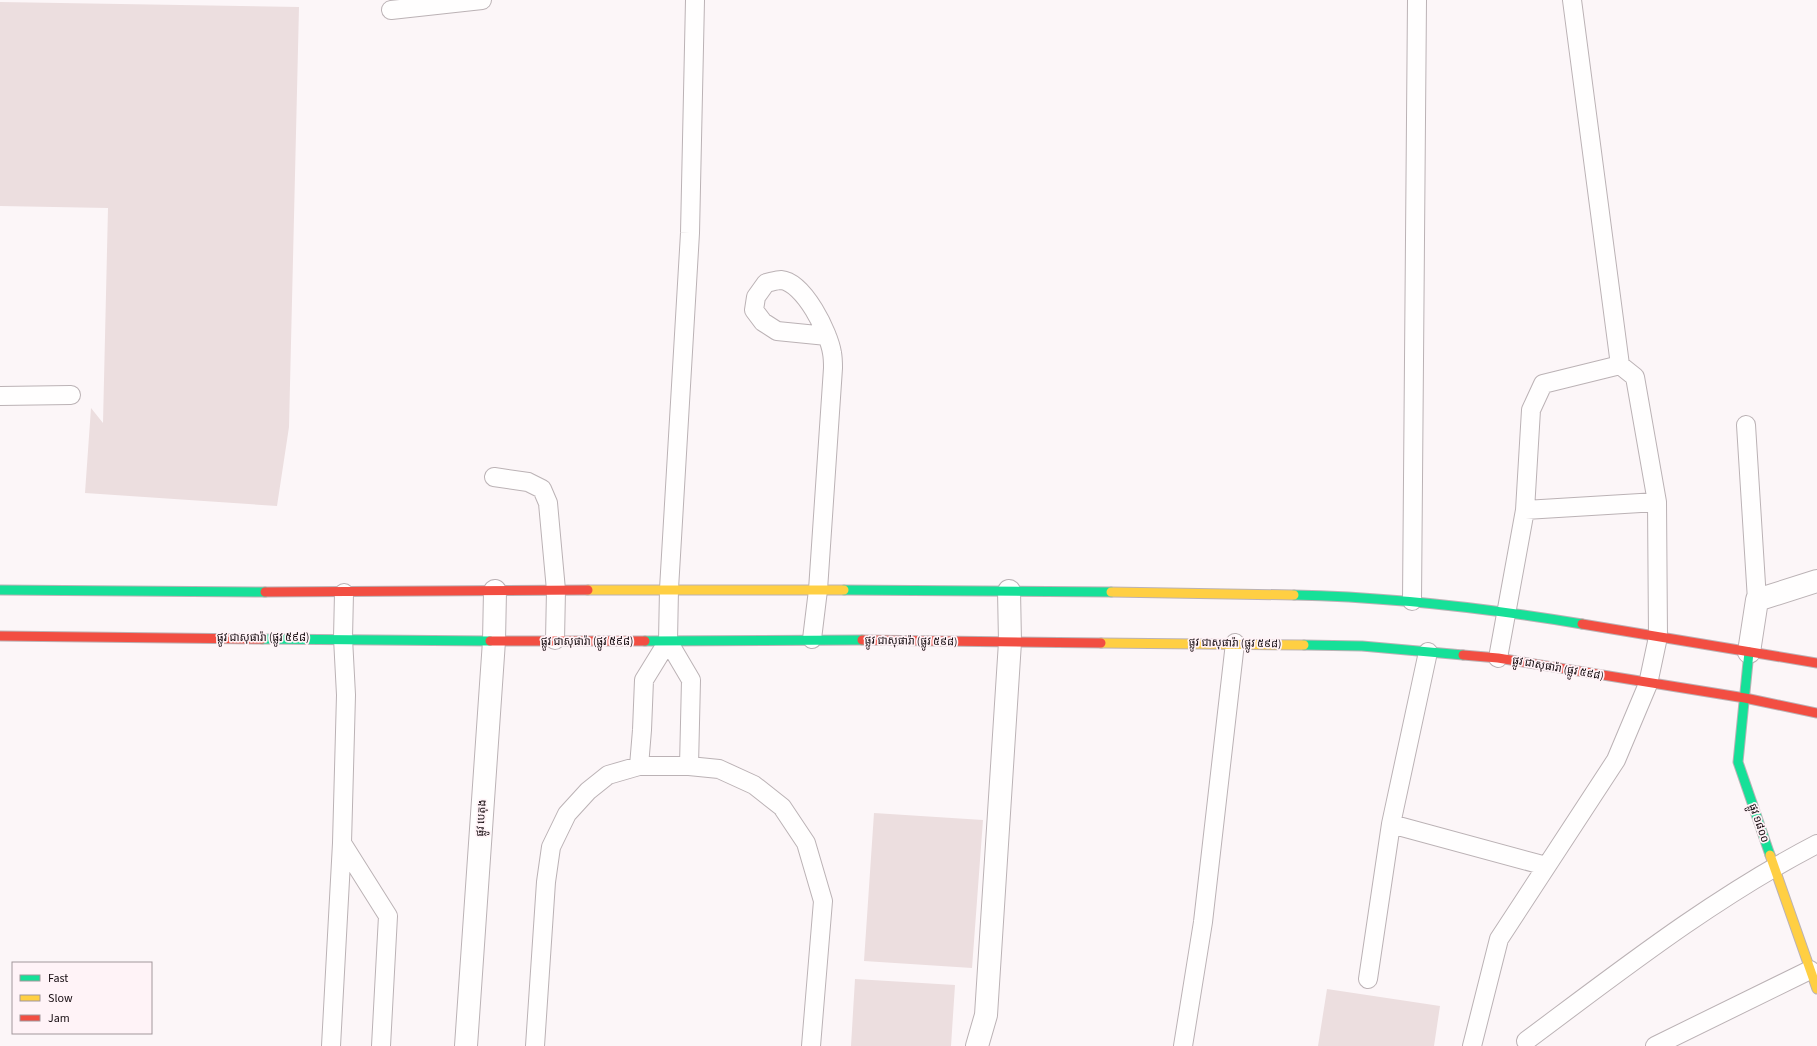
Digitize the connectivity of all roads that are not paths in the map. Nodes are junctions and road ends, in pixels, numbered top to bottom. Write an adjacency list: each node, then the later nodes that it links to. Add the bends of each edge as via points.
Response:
1 (482, 0): 5 (lane)
2 (695, 0): 15 (lane, via 690,233)
3 (1417, 0): 23 (lane)
4 (1572, 0): 7 (lane)
5 (391, 10)
6 (827, 336): 18 (lane, via 833,368)
7 (1620, 365): 12 (lane, via 1635,377); 13 (lane, via 1542,384 1531,410)
8 (71, 395): 9 (lane)
9 (0, 396)
10 (1746, 425): 22 (lane)
11 (494, 477): 17 (lane, via 528,482 542,490 548,503)
12 (1656, 502): 13 (lane); 26 (lane)
13 (1525, 510): 24 (lane)
14 (1817, 581): 22 (street)
15 (669, 589): 17 (main road); 18 (main road); 31 (lane)
16 (0, 590): 21 (main road)
17 (556, 590): 19 (main road); 30 (lane)
18 (818, 590): 20 (main road); 28 (lane)
19 (495, 591): 21 (main road); 29 (street, ផ្លូវ បេតុង)
20 (1009, 591): 23 (main road, via 1345,596); 32 (street)
21 (344, 593): 27 (lane)
22 (1757, 600): 35 (street)
23 (1412, 601): 24 (main road)
24 (1506, 612): 26 (main road); 36 (lane)
25 (0, 636): 27 (main road, ផ្លូវ ជាសុផារ៉ា (ផ្លូវ ៥៩៨))
26 (1658, 637): 35 (main road); 38 (lane)
27 (343, 638): 29 (main road, ផ្លូវ ជាសុផារ៉ា (ផ្លូវ ៥៩៨)); 44 (lane, via 346,695)
28 (812, 639): 31 (main road, ផ្លូវ ជាសុផារ៉ា (ផ្លូវ ៥៩៨)); 32 (main road, ផ្លូវ ជាសុផារ៉ា (ផ្លូវ ៥៩៨))
29 (494, 640): 30 (main road, ផ្លូវ ជាសុផារ៉ា (ផ្លូវ ៥៩៨)); 54 (street, ផ្លូវ បេតុង)
30 (555, 640): 31 (main road, ផ្លូវ ជាសុផារ៉ា (ផ្លូវ ៥៩៨))
31 (668, 641): 41 (lane, via 644,680); 42 (lane, via 691,680)
32 (1010, 642): 33 (main road, ផ្លូវ ជាសុផារ៉ា (ផ្លូវ ៥៩៨)); 57 (street, via 986,1015)
33 (1235, 643): 34 (main road, ផ្លូវ ជាសុផារ៉ា (ផ្លូវ ៥៩៨), via 1362,646); 58 (lane, via 1203,922)
34 (1428, 652): 36 (main road, ផ្លូវ ជាសុផារ៉ា (ផ្លូវ ៥៩៨)); 43 (lane)
35 (1750, 652): 37 (main road); 39 (main road, ផ្លូវ ១៨០០)
36 (1498, 658): 38 (main road, ផ្លូវ ជាសុផារ៉ា (ផ្លូវ ៥៩៨))
37 (1817, 663)
38 (1648, 684): 39 (main road, ផ្លូវ ជាសុផារ៉ា (ផ្លូវ ៥៩៨)); 46 (lane, via 1616,760)
39 (1745, 698): 40 (main road, ផ្លូវ ជាសុផារ៉ា (ផ្លូវ ៥៩៨)); 47 (main road, ផ្លូវ ១៨០០, via 1738,762)
40 (1817, 712)
41 (639, 766): 42 (lane); 55 (lane, via 608,775 588,791 567,814 551,847 546,882)
42 (689, 766): 56 (lane, via 719,769 754,785 782,808 806,843 823,901)
43 (1391, 824): 46 (lane); 49 (lane)
44 (342, 843): 52 (lane); 53 (lane, via 388,916)
45 (1817, 844): 47 (lane)
46 (1546, 866): 59 (lane, via 1499,938)
47 (1774, 866): 48 (main road, ផ្លូវ ១៨០០); 51 (lane, via 1661,941)
48 (1810, 970): 50 (main road, ផ្លូវ ១៨០០); 60 (lane)
49 (1368, 979)
50 (1817, 990)
51 (1526, 1041)
52 (331, 1046)
53 (381, 1046)
54 (466, 1046)
55 (535, 1046)
56 (811, 1046)
57 (977, 1046)
58 (1183, 1046)
59 (1472, 1046)
60 (1655, 1046)

